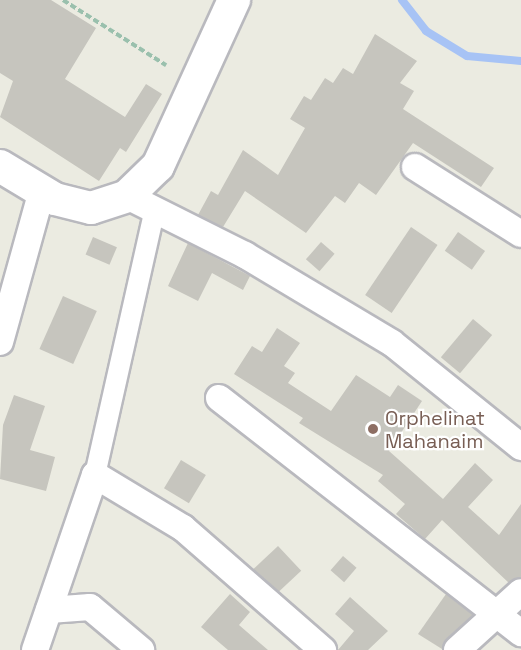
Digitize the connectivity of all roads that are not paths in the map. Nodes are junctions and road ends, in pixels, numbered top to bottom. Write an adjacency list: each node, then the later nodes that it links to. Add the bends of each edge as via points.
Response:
1 (234, 0): 5 (street)
2 (0, 166): 4 (street)
3 (415, 167): 6 (street)
4 (42, 191): 5 (street, via 91,208); 7 (street)
5 (141, 202): 9 (street, via 245,255 392,343); 10 (street)
6 (521, 234)
7 (0, 342)
8 (219, 398): 13 (street)
9 (521, 447)
10 (95, 475): 12 (street); 17 (street, via 183,528)
11 (521, 592): 13 (street)
12 (49, 610): 15 (street); 16 (street, via 90,608)
13 (498, 615): 14 (street); 18 (street)
14 (521, 633)
15 (35, 650)
16 (141, 650)
17 (323, 650)
18 (457, 650)

